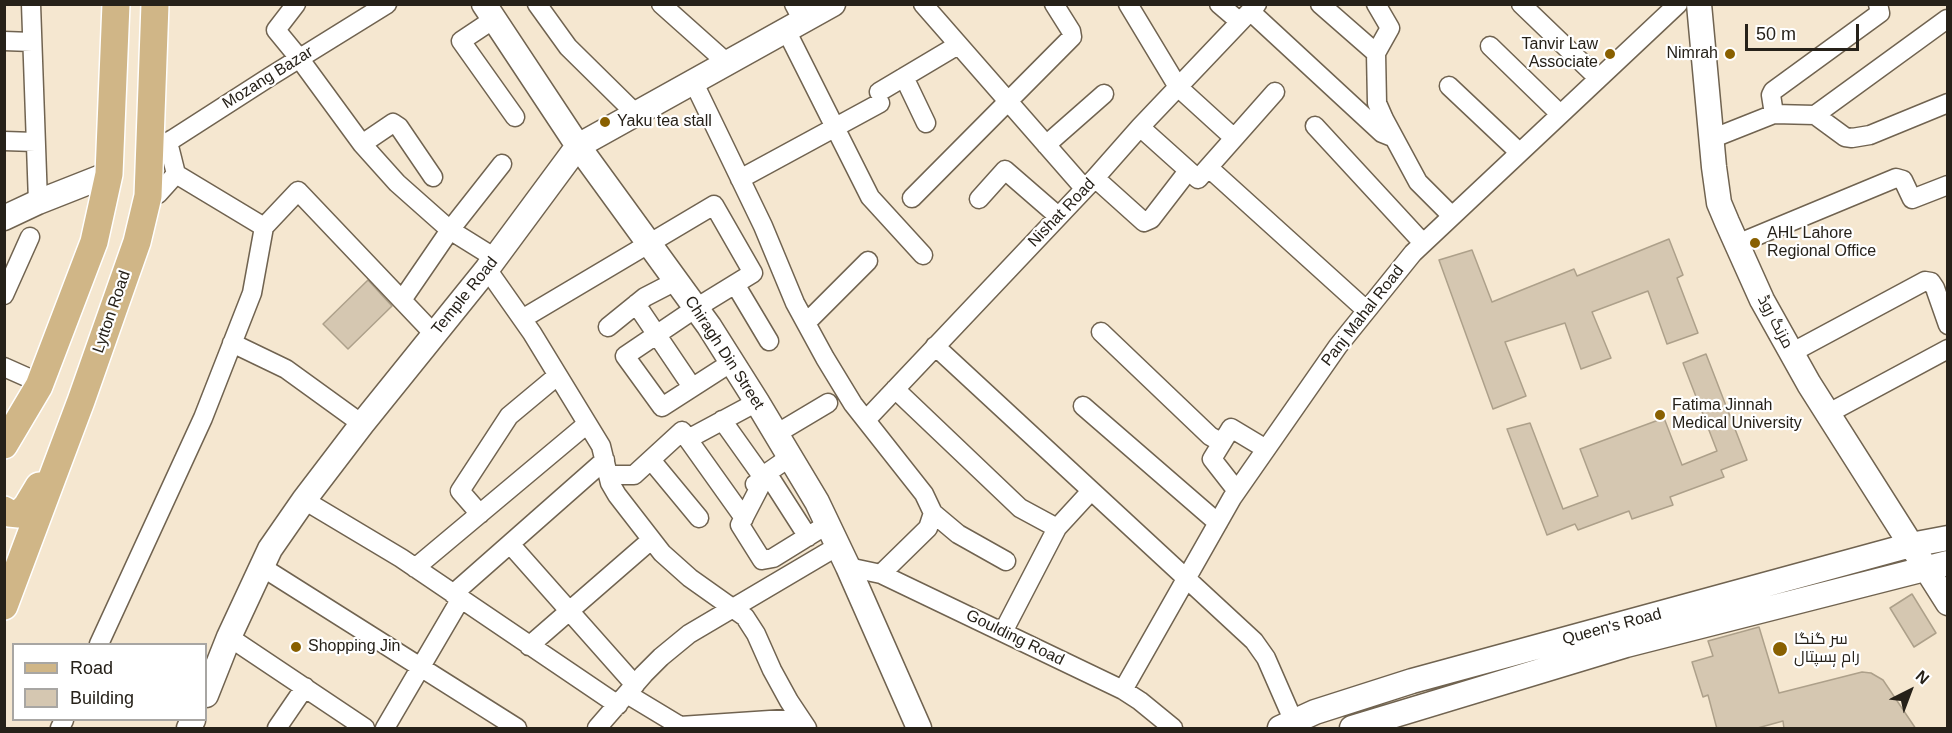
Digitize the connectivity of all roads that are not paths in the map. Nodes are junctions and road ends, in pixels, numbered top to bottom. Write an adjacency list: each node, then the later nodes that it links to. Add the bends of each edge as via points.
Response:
1 (31, 4): 26 (street)
2 (116, 4): 63 (main road)
3 (155, 4): 58 (main road, Lytton Road)
4 (296, 4): 30 (street, via 276,30)
5 (387, 4): 30 (street, Mozang Bazar)
6 (537, 4): 41 (street, via 568,47)
7 (661, 4): 20 (street)
8 (833, 4): 23 (main road, Temple Road)
9 (923, 4): 27 (street)
10 (1054, 4): 39 (street, via 1072,37)
11 (1128, 4): 36 (street)
12 (1219, 4): 22 (street)
13 (1320, 4): 29 (street)
14 (1376, 4): 29 (street, via 1390,28)
15 (1521, 4): 33 (street)
16 (1678, 4): 33 (street, Panj Mahal Road)
17 (1699, 4): 52 (main road, مزنگ روڈ)
18 (1878, 4): 43 (street, via 1880,13 1773,91)
19 (1936, 4): 24 (street)
20 (680, 11): 31 (street)
21 (489, 12): 45 (street, via 461,41); 57 (main road, Chiragh Din Street)
22 (1249, 13): 36 (street, Nishat Road); 50 (street, via 1382,133)
23 (794, 18): 31 (main road, Temple Road); 48 (street)
24 (1947, 19): 44 (street)
25 (4, 41): 26 (street)
26 (32, 42): 54 (street)
27 (958, 45): 32 (street); 39 (street)
28 (1490, 46): 42 (street)
29 (1376, 53): 50 (street, via 1377,103)
30 (300, 58): 55 (street); 58 (street, Mozang Bazar)
31 (726, 62): 34 (main road, Temple Road)
32 (904, 77): 46 (street); 48 (street)
33 (1598, 78): 42 (street, Panj Mahal Road)
34 (693, 81): 41 (main road, Temple Road); 66 (street)
35 (1449, 86): 59 (street)
36 (1178, 87): 49 (street, Nishat Road); 51 (street)
37 (1275, 92): 51 (street)
38 (1104, 94): 56 (street)
39 (1009, 102): 56 (street); 70 (street)
40 (1947, 103): 44 (street, via 1870,135 1852,138)
41 (635, 113): 57 (main road, Temple Road)
42 (1560, 114): 59 (street, Panj Mahal Road)
43 (1774, 114): 44 (street); 52 (street)
44 (1815, 116)
45 (515, 117)
46 (926, 123)
47 (1316, 126): 80 (street)
48 (835, 127): 66 (street); 82 (street, via 870,197)
49 (1140, 127): 62 (street); 67 (street, Nishat Road)
50 (1394, 137): 74 (street, via 1418,182)
51 (1234, 138): 61 (street)
52 (1711, 139): 81 (main road, مزنگ روڈ, via 1719,204)
53 (4, 141): 54 (street)
54 (35, 142): 72 (street)
55 (362, 144): 65 (street, via 393,123); 77 (street, via 397,183)
56 (1046, 145): 67 (street)
57 (578, 146): 79 (main road, Chiragh Din Street); 84 (main road, Temple Road)
58 (159, 147): 64 (street); 69 (main road, Lytton Road)
59 (1519, 152): 74 (street, Panj Mahal Road)
60 (502, 164): 77 (street)
61 (1209, 168): 62 (street, via 1198,178); 91 (street)
62 (1188, 171): 67 (street, via 1151,219 1144,222)
63 (109, 174): 72 (main road); 107 (main road, via 94,242)
64 (176, 174): 69 (street, via 158,194); 76 (street)
65 (433, 177)
66 (740, 179): 93 (street)
67 (1090, 183): 73 (street, Nishat Road)
68 (1947, 185): 81 (street, via 1912,199 1903,180 1896,178)
69 (148, 196): 110 (main road, Lytton Road, via 137,242)
70 (912, 198)
71 (979, 199): 73 (street, via 1005,170)
72 (38, 201): 75 (main road)
73 (1058, 216): 101 (street, Nishat Road)
74 (1452, 216): 80 (street, Panj Mahal Road)
75 (4, 218)
76 (264, 227): 88 (street, via 298,191); 100 (street, via 252,293)
77 (450, 230): 84 (street); 88 (street)
78 (30, 237): 87 (street)
79 (648, 242): 85 (main road, Chiragh Din Street); 86 (street, via 714,205 753,273); 92 (street)
80 (1423, 243): 91 (street, Panj Mahal Road)
81 (1737, 244): 103 (main road, مزنگ روڈ)
82 (923, 255)
83 (868, 261): 93 (street)
84 (491, 264): 92 (street); 97 (main road, Temple Road)
85 (676, 281): 89 (street); 90 (main road, Chiragh Din Street)
86 (735, 284): 90 (street); 99 (street)
87 (4, 295)
88 (402, 300): 97 (street)
89 (636, 304): 95 (street); 98 (street)
90 (696, 308): 98 (street); 104 (main road, Chiragh Din Street)
91 (1366, 310): 123 (street, Panj Mahal Road)
92 (522, 320): 106 (street)
93 (806, 323): 116 (street, via 847,395)
94 (1947, 325): 103 (street, via 1935,288 1925,281)
95 (608, 327)
96 (1101, 333): 121 (street)
97 (434, 334): 117 (main road, Temple Road)
98 (657, 335): 108 (street); 108 (street, via 625,356 662,406)
99 (769, 341)
100 (232, 343): 117 (street, via 286,369); 160 (street, via 203,418)
101 (935, 346): 109 (street, Nishat Road); 129 (street)
102 (1947, 349): 114 (street)
103 (1791, 353): 114 (main road, مزنگ روڈ)
104 (732, 362): 108 (street); 111 (main road, Chiragh Din Street)
105 (4, 367): 107 (street)
106 (557, 376): 118 (street); 135 (street, via 509,416 460,491)
107 (39, 385): 122 (main road); 126 (main road)
108 (692, 387)
109 (895, 389): 116 (street, Nishat Road); 139 (street, via 1020,508)
110 (81, 401): 133 (main road, via 27,506 19,514); 155 (main road, Lytton Road)
111 (757, 402): 115 (street); 119 (main road, Chiragh Din Street)
112 (828, 404): 119 (street)
113 (1083, 406): 138 (street)
114 (1827, 414): 144 (main road, مزنگ روڈ)
115 (722, 420): 120 (street); 128 (street)
116 (866, 420): 134 (street, via 924,494)
117 (362, 424): 131 (main road, Temple Road)
118 (587, 424): 127 (street); 135 (street)
119 (776, 434): 124 (main road, Chiragh Din Street)
120 (688, 439): 125 (street, via 682,431); 132 (street)
121 (1222, 443): 123 (street, via 1231,429); 130 (street, via 1212,459)
122 (4, 445)
123 (1266, 449): 130 (street, Panj Mahal Road)
124 (790, 457): 128 (street); 140 (main road, Chiragh Din Street, via 817,502)
125 (651, 459): 127 (street, via 634,475); 136 (street)
126 (4, 462)
127 (607, 467): 142 (street, via 617,495); 143 (street)
128 (765, 476): 132 (street); 137 (street); 140 (street)
129 (1091, 491): 139 (street); 152 (street)
130 (1237, 491): 138 (street, Panj Mahal Road)
131 (303, 500): 148 (main road, Temple Road); 149 (street)
132 (731, 500): 137 (street)
133 (4, 510)
134 (933, 513): 146 (street, via 958,534); 151 (street, via 928,528)
135 (480, 514): 149 (street)
136 (699, 518)
137 (744, 518): 140 (street, via 741,525 762,560 773,558)
138 (1218, 523): 152 (street, Panj Mahal Road)
139 (1057, 528): 158 (street)
140 (818, 530): 145 (main road, Chiragh Din Street)
141 (1947, 538): 144 (main road, Queen's Road)
142 (651, 540): 156 (street, via 690,578); 157 (street)
143 (510, 544): 153 (street); 157 (street)
144 (1911, 545): 150 (main road, مزنگ روڈ); 169 (main road, Queen's Road, via 1412,681)
145 (843, 556): 151 (street, Goulding Road); 156 (street); 175 (main road, Chiragh Din Street)
146 (1006, 561)
147 (1947, 563): 150 (main road, Queen's Road)
148 (262, 567): 159 (main road, Temple Road); 162 (street)
149 (415, 568): 153 (street)
150 (1924, 568): 154 (main road, مزنگ روڈ); 177 (main road, Queen's Road, via 1626,645)
151 (881, 574): 158 (street, Goulding Road)
152 (1186, 579): 164 (street, Panj Mahal Road); 169 (street, via 1254,641 1266,658)
153 (456, 597): 161 (street); 162 (street)
154 (1947, 603)
155 (4, 606)
156 (734, 608): 166 (street, via 689,634 661,657); 167 (street, via 756,634)
157 (570, 611): 161 (street); 166 (street)
158 (1003, 633): 164 (street, Goulding Road)
159 (229, 637): 163 (street); 165 (main road, Temple Road)
160 (100, 643)
161 (529, 646): 166 (street)
162 (420, 668): 173 (street); 174 (street)
163 (305, 687): 171 (street); 172 (street)
164 (1123, 690): 176 (street, Goulding Road)
165 (207, 692)
166 (627, 695): 168 (street, via 680,726); 170 (street)
167 (803, 723): 168 (street)
168 (757, 724)
169 (1287, 725)
170 (602, 727)
171 (277, 729)
172 (365, 729)
173 (385, 729)
174 (517, 729)
175 (919, 729)
176 (1173, 729)
177 (1352, 729)

